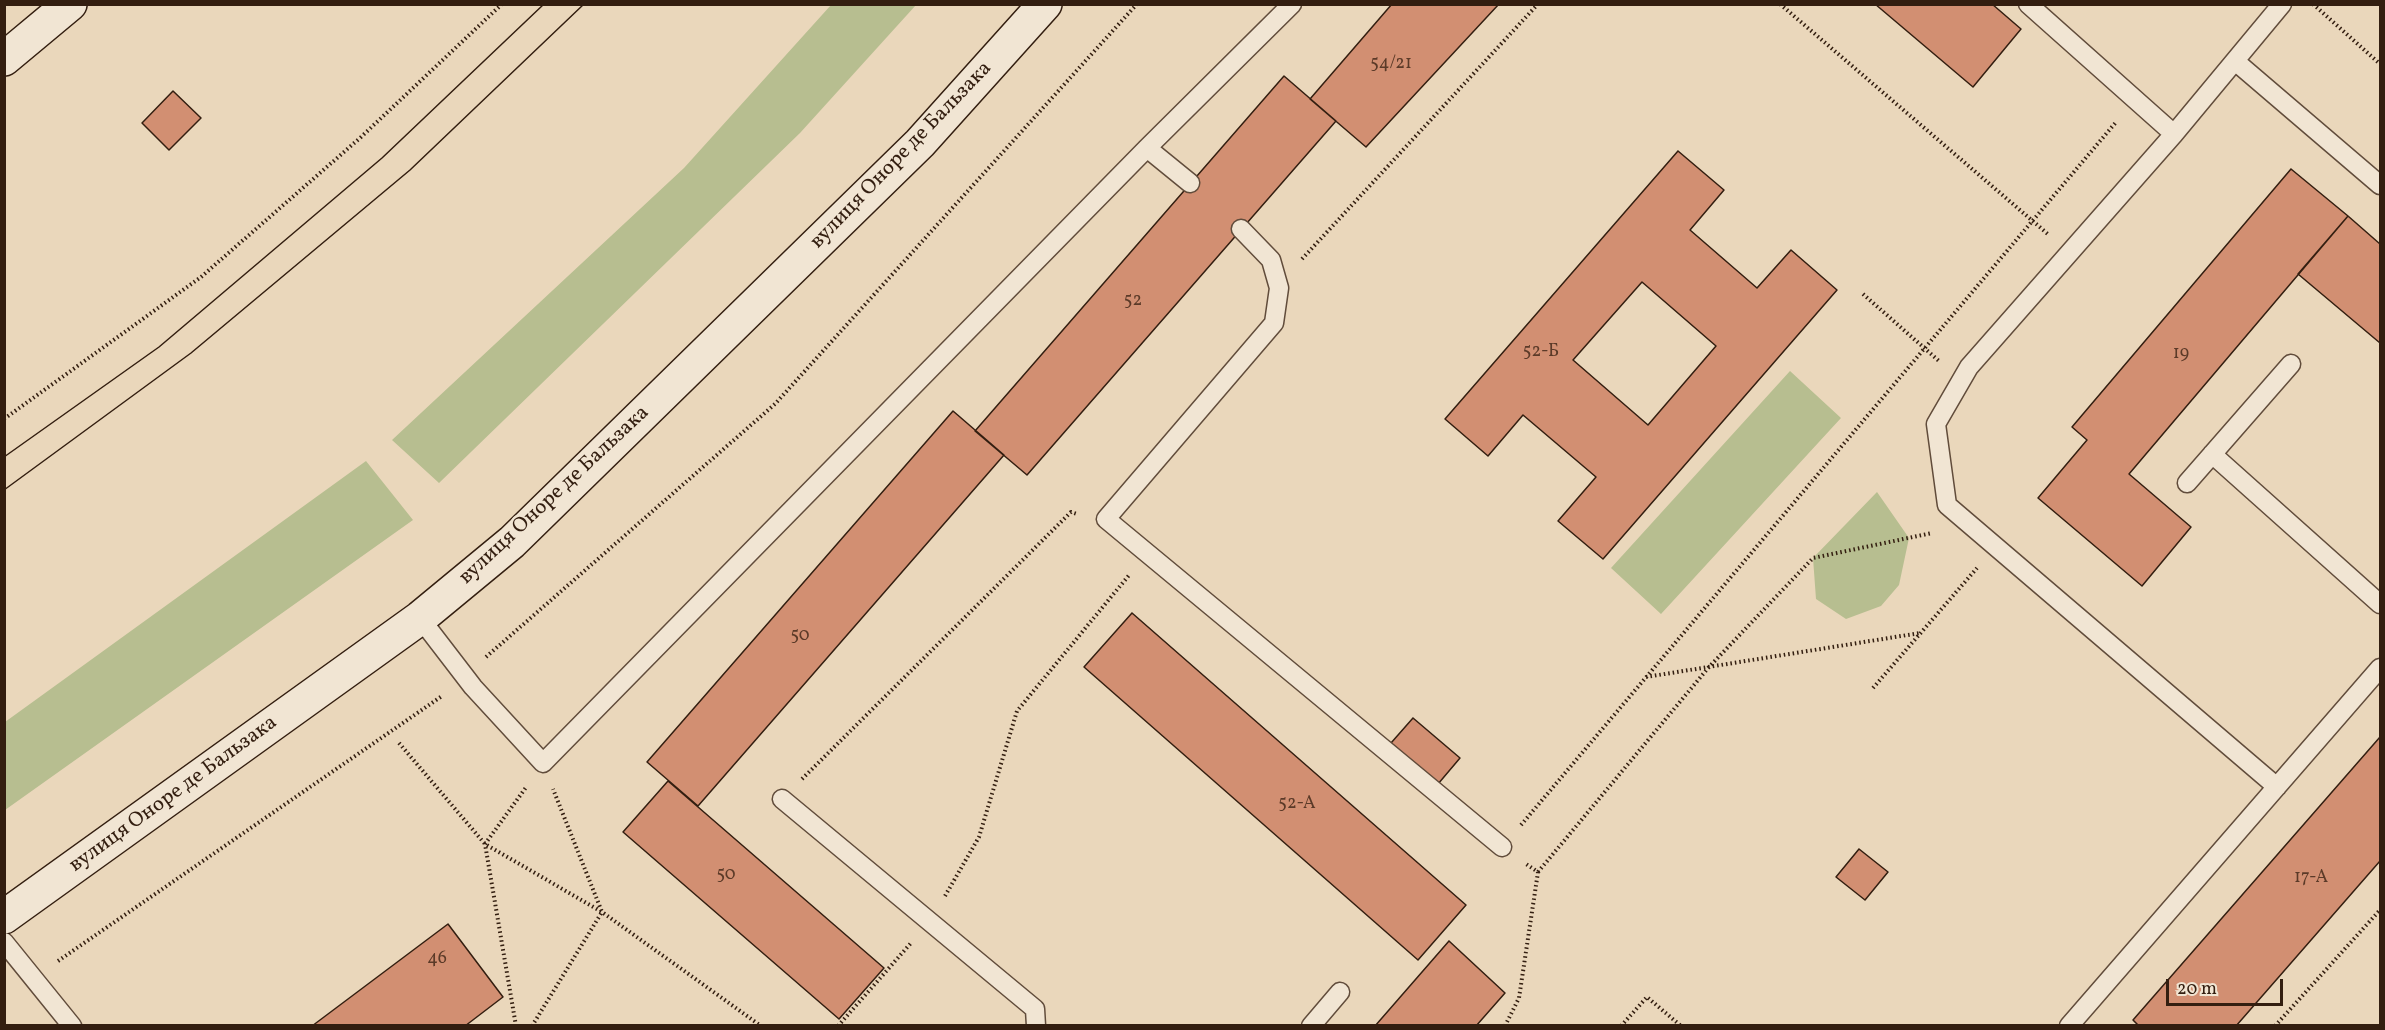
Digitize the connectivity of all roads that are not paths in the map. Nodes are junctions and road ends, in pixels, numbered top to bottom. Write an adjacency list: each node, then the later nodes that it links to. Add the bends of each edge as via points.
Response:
1 (70, 4): 6 (street)
2 (1045, 4): 17 (street, вулиця Оноре де Бальзака, via 903,160 512,542)
3 (1292, 4): 9 (lane)
4 (2028, 4): 8 (lane)
5 (2282, 4): 7 (lane)
6 (4, 59)
7 (2235, 61): 8 (lane); 11 (lane)
8 (2174, 134): 19 (lane, via 1969,367 1936,424 1947,505)
9 (1147, 148): 10 (lane); 17 (lane, via 543,764)
10 (1190, 183)
11 (2380, 185)
12 (1241, 230): 21 (lane, via 1271,260 1279,288 1274,322 1106,519)
13 (2291, 364): 14 (lane)
14 (2212, 454): 15 (lane); 16 (lane)
15 (2187, 483)
16 (2380, 604)
17 (420, 618): 22 (street, вулиця Оноре де Бальзака)
18 (2380, 668): 19 (lane)
19 (2277, 787): 28 (lane)
20 (782, 799): 26 (lane, via 1035,1009)
21 (1502, 847)
22 (4, 917)
23 (4, 942): 25 (lane)
24 (1341, 992): 27 (lane)
25 (72, 1026)
26 (1036, 1026)
27 (1311, 1026)
28 (2069, 1026)

